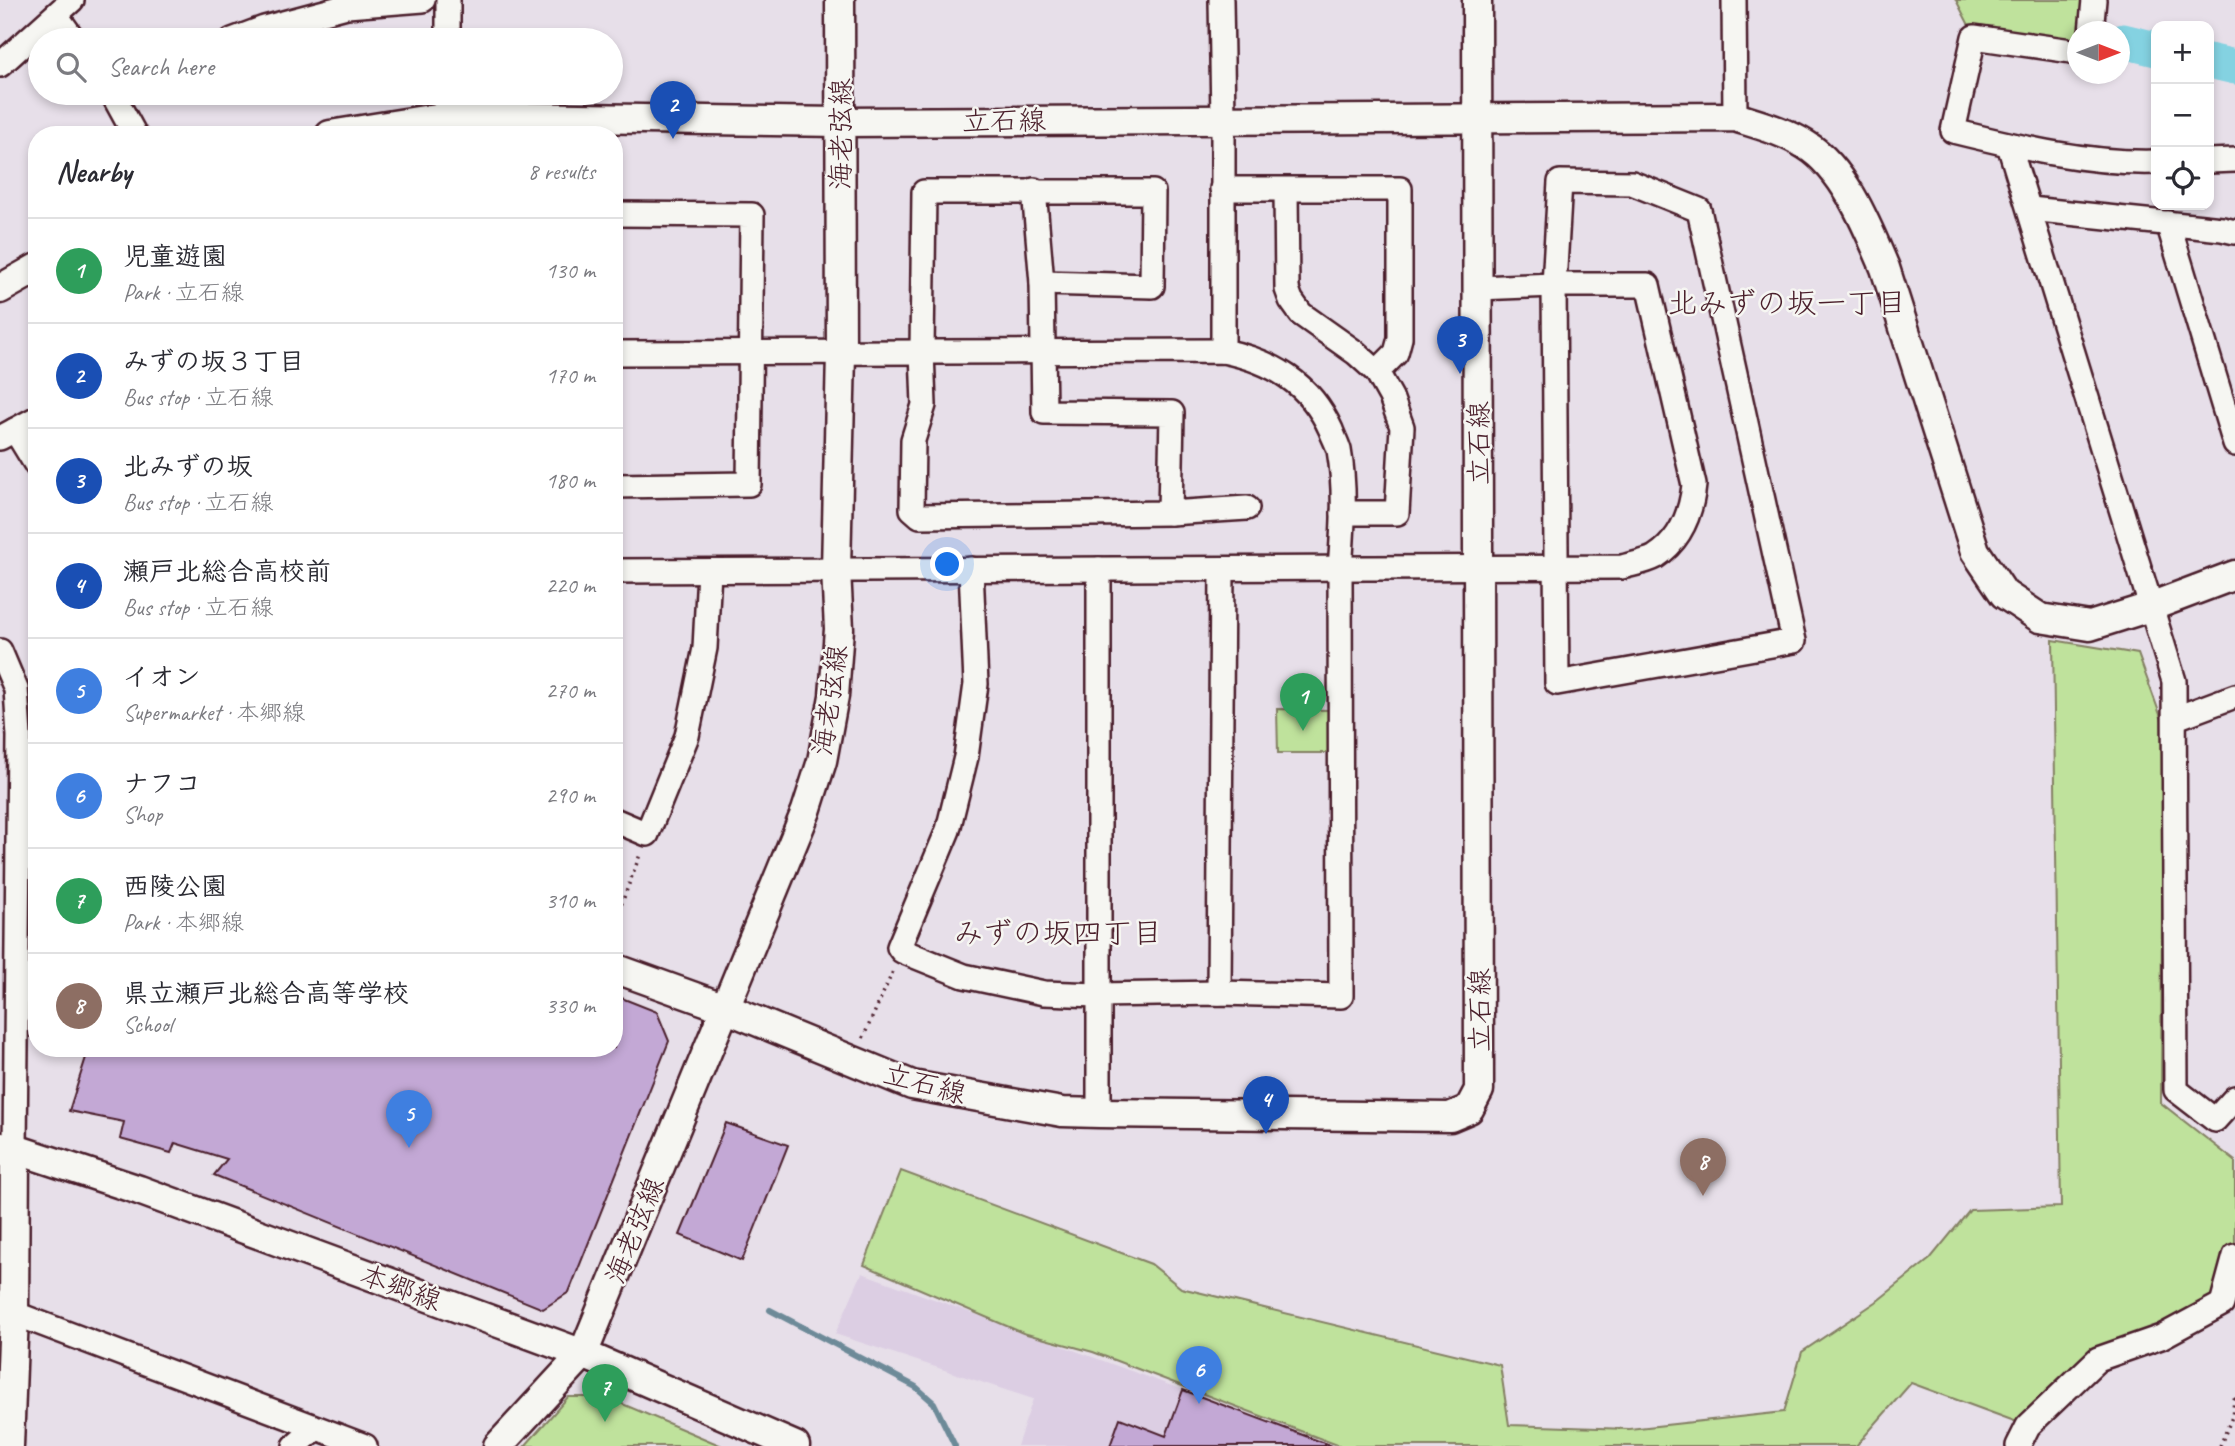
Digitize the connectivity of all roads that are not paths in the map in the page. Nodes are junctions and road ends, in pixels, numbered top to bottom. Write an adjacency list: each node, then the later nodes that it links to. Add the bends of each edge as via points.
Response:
1 (423, 0): 8 (street)
2 (447, 0): 14 (street)
3 (840, 0): 23 (street, 海老弦線)
4 (1220, 0): 22 (street)
5 (1477, 0): 20 (street)
6 (1734, 0): 21 (street)
7 (2094, 0): 10 (street)
8 (329, 5): 13 (street)
9 (64, 8): 11 (street); 12 (street)
10 (2092, 21)
11 (42, 28)
12 (70, 28)
13 (264, 28)
14 (448, 28)
15 (28, 40): 17 (street)
16 (2067, 51): 26 (street, via 1974,37 1953,131)
17 (0, 65)
18 (120, 105): 24 (street)
19 (449, 115): 23 (street, 立石線); 25 (street, 立石線)
20 (1476, 117): 21 (street); 22 (street, 立石線); 40 (street, 立石線)
21 (1735, 117): 67 (street, via 1809,146 1837,174 1867,224 1975,551 2004,594 2040,618 2090,626)
22 (1223, 118): 23 (street, 立石線); 30 (street)
23 (840, 122): 47 (street, 海老弦線)
24 (130, 126)
25 (384, 126)
26 (2009, 145): 29 (street, via 2124,163); 33 (street)
27 (2235, 160): 28 (street)
28 (2214, 161)
29 (2151, 162)
30 (1222, 189): 32 (street); 44 (street)
31 (1034, 190): 38 (street); 38 (street, via 1153,192 1152,286); 43 (street, via 924,192)
32 (1286, 191): 48 (street, via 1291,300 1301,314); 48 (street, via 1400,189 1401,338 1396,353)
33 (2030, 209): 35 (street); 67 (street)
34 (623, 214): 45 (street, via 752,215)
35 (2168, 223): 36 (street); 51 (street)
36 (2235, 232)
37 (28, 273): 41 (street)
38 (1042, 283): 42 (street)
39 (1554, 285): 40 (street); 57 (street); 57 (street, via 1648,285 1695,485 1692,510 1677,537 1654,557 1622,567); 57 (street, via 1560,182 1632,183 1699,210 1794,641 1557,683)
40 (1478, 288): 62 (street, 立石線)
41 (0, 289)
42 (1044, 350): 43 (street); 44 (street); 55 (street, via 1044,412 1049,421 1172,413)
43 (922, 351): 47 (street); 55 (street, via 924,405 913,440 912,509 920,516)
44 (1223, 351): 56 (street, via 1252,357 1284,374 1314,400 1339,448)
45 (750, 352): 46 (street); 47 (street); 53 (street, via 749,484)
46 (623, 353)
47 (841, 353): 63 (street, 海老弦線)
48 (1377, 372): 56 (street, via 1402,427 1398,513)
49 (28, 423): 50 (street)
50 (8, 434): 52 (street)
51 (2235, 444)
52 (28, 456)
53 (623, 486)
54 (1247, 509): 55 (street)
55 (1170, 513)
56 (1343, 513): 61 (street)
57 (1558, 568): 62 (street)
58 (971, 569): 59 (street); 63 (street); 77 (street, via 976,684 966,757 948,830 900,947 964,976 1044,993)
59 (1099, 569): 60 (street); 77 (street)
60 (1223, 569): 61 (street); 76 (street)
61 (1340, 569): 62 (street); 76 (street, via 1341,996)
62 (1478, 569): 80 (street, 立石線, via 1479,1090 1475,1101 1450,1117)
63 (836, 570): 65 (street); 78 (street, 海老弦線, via 839,629 834,696 822,761)
64 (623, 571): 65 (street)
65 (709, 571): 72 (street, via 705,648 687,736 647,834)
66 (2235, 575): 67 (street)
67 (2150, 607): 70 (street, via 2174,681)
68 (0, 651): 71 (street)
69 (2235, 696): 70 (street)
70 (2176, 718): 79 (street, via 2176,1090 2215,1120)
71 (28, 736): 73 (street)
72 (623, 824)
73 (28, 857): 75 (street)
74 (623, 971): 78 (street, 立石線)
75 (9, 982): 81 (street)
76 (1219, 993): 77 (street)
77 (1097, 996): 80 (street)
78 (725, 1009): 80 (street, 立石線, via 912,1085 1051,1110); 84 (street, 海老弦線)
79 (2235, 1098)
80 (1099, 1113)
81 (8, 1148): 83 (street); 84 (street, 本郷線, via 139,1190)
82 (2235, 1256): 87 (street, via 2222,1304 2161,1337 2098,1359)
83 (7, 1310): 85 (street); 86 (street)
84 (583, 1354): 91 (street); 92 (street, 本郷線)
85 (5, 1409): 88 (street)
86 (316, 1428): 89 (street); 90 (street)
87 (2023, 1436): 93 (street)
88 (9, 1446)
89 (295, 1446)
90 (365, 1446)
91 (498, 1446)
92 (795, 1446)
93 (2040, 1446)

